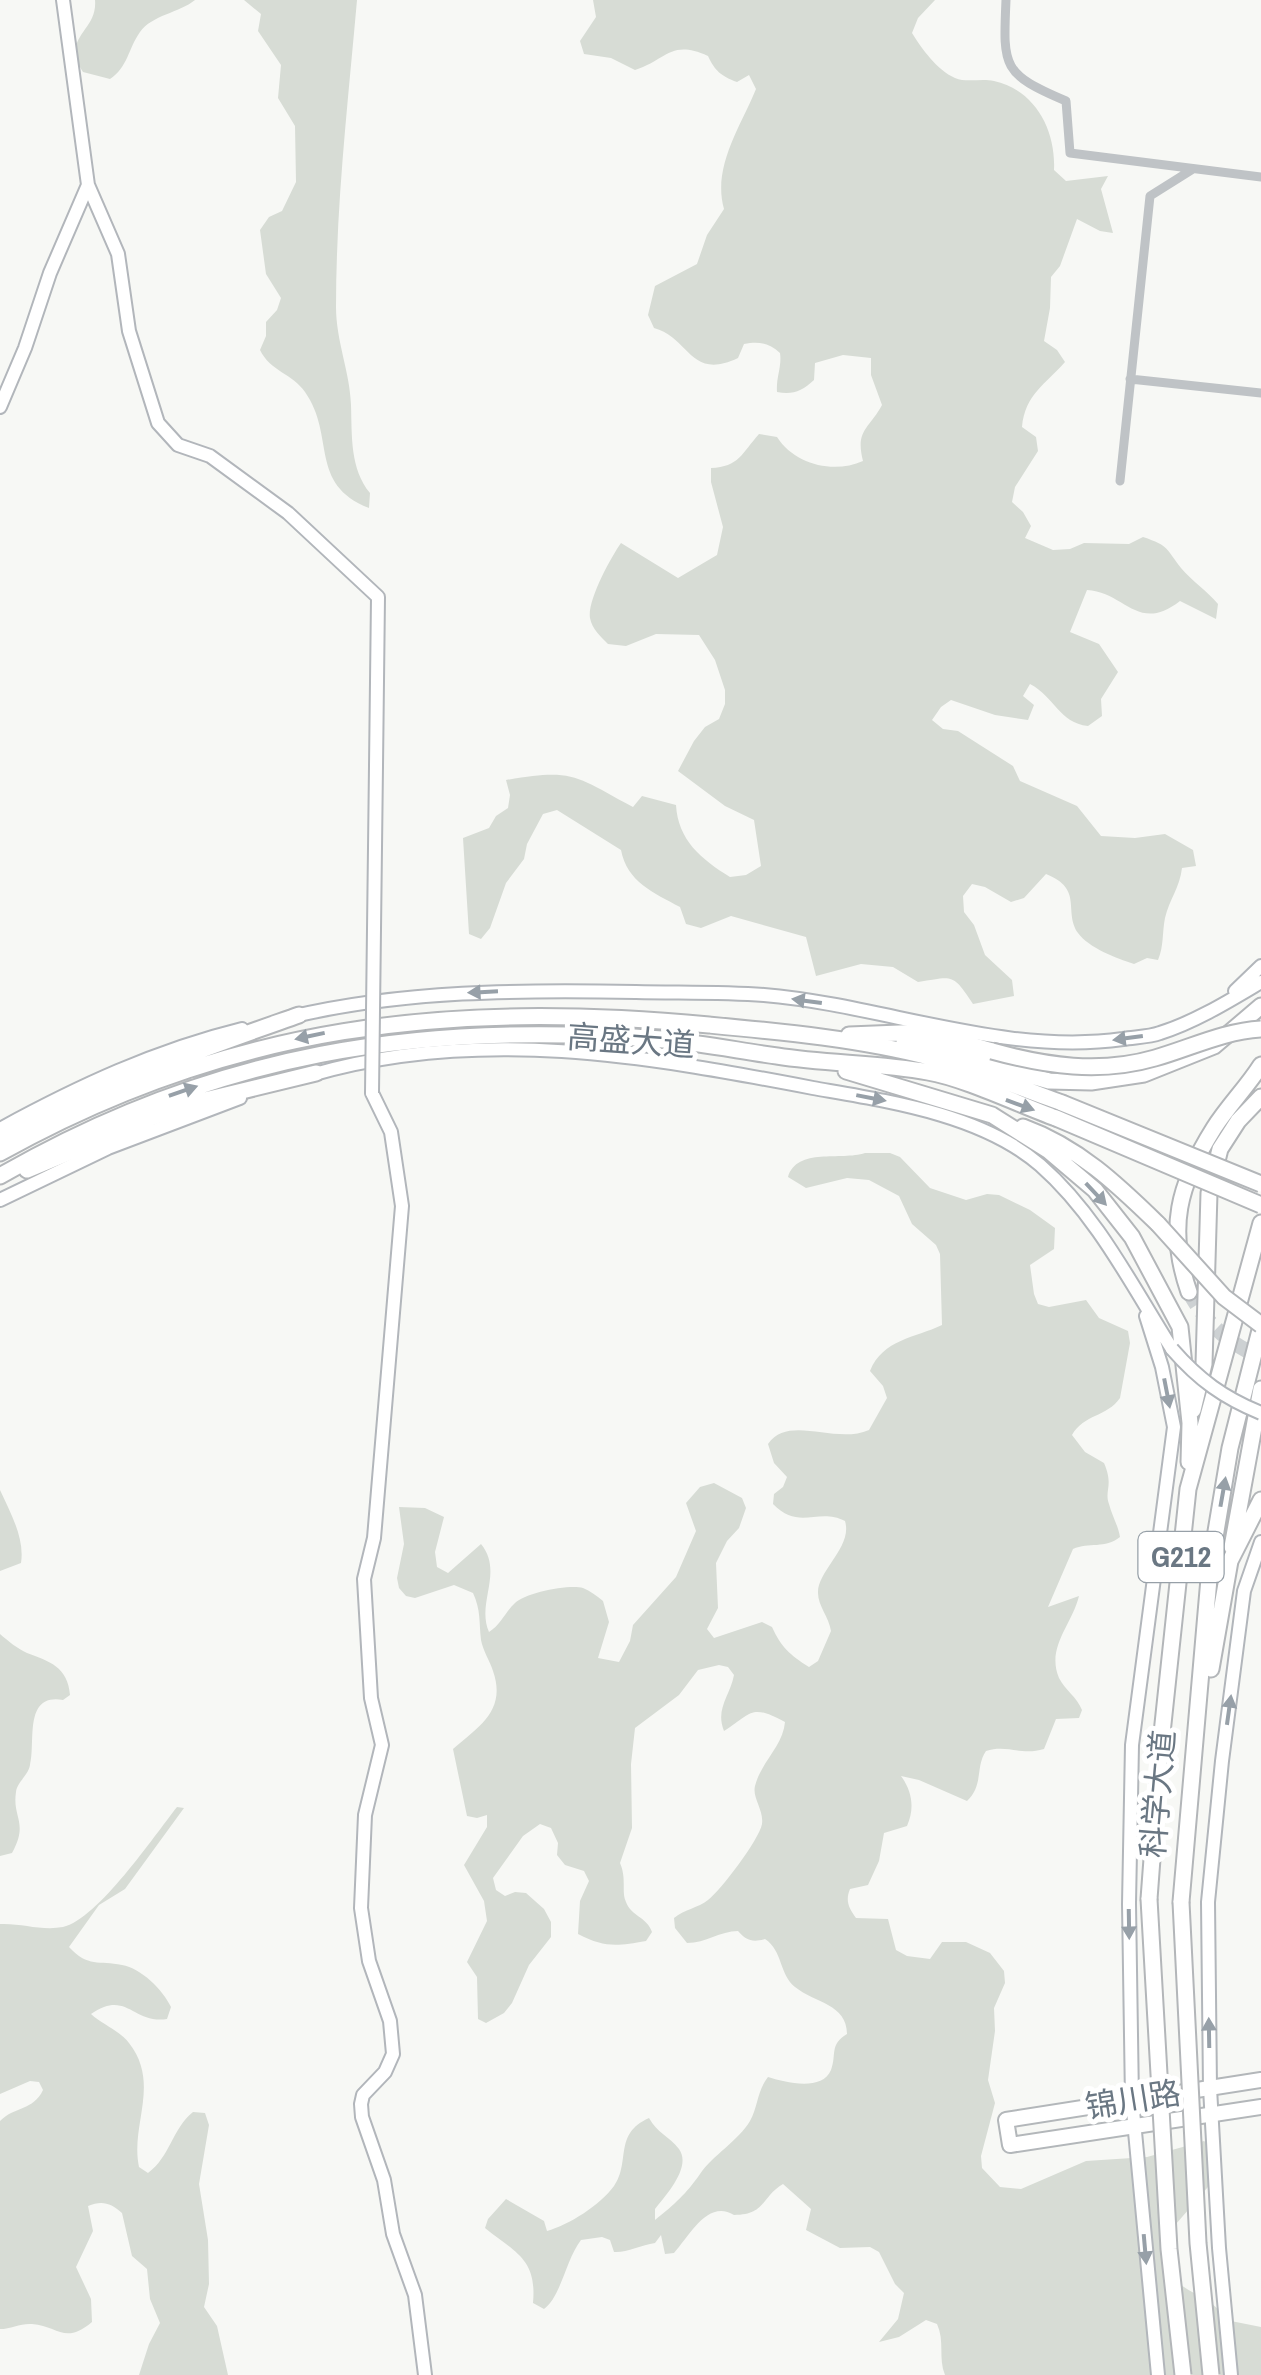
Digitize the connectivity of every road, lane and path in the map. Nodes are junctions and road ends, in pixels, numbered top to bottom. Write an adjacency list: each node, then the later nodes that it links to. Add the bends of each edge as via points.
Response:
1 (63, 0): 5 (main road)
2 (1006, 0): 3 (street, via 1004,52 1022,83 1066,100 1070,153)
3 (1193, 169): 4 (street); 6 (street, via 1150,196)
4 (1261, 177)
5 (88, 185): 8 (main road); 48 (main road, bridge, via 118,254 128,331 158,424 178,445 210,456 288,513 378,598 372,1093 391,1132 402,1206 374,1538 364,1579 371,1698 382,1746 366,1815 361,1908 392,2054 361,2104 415,2295)
6 (1130, 379): 7 (street); 9 (street)
7 (1261, 393)
8 (0, 406)
9 (1120, 481)
10 (1261, 966): 12 (main road)
11 (1261, 982): 12 (main road)
12 (1219, 1006): 14 (main road, 高盛大道, one-way to 14, via 1159,1034 1085,1044 1008,1038 764,995 523,990 405,998)
13 (1261, 1006): 16 (highway, via 1214,1046 1144,1074 1091,1082 1049,1081 925,1045)
14 (299, 1015): 23 (main road, 高盛大道, via 192,1041 72,1090); 24 (highway, via 88,1096)
15 (1261, 1029): 16 (highway, bridge, via 1102,1068 1038,1064 925,1032)
16 (825, 1036): 21 (highway, 高盛大道, via 934,1058); 25 (highway, 高盛大道, one-way to 25, via 519,1014 314,1034 199,1064)
17 (823, 1063): 21 (highway, 高盛大道, one-way to 21, via 930,1072); 22 (highway); 26 (highway, 高盛大道, one-way to 17, via 144,1104 311,1054 402,1040 519,1034 648,1039)
18 (1261, 1065): 31 (highway, via 1214,1129 1182,1195 1178,1260)
19 (316, 1074): 26 (highway, via 201,1101); 28 (main road, 高盛大道, via 108,1148); 32 (main road, 高盛大道, one-way to 32, via 416,1053 584,1050 904,1104 980,1129 1039,1164 1092,1222)
20 (1261, 1097): 36 (highway, via 1220,1149 1209,1193 1204,1364)
21 (1059, 1110): 27 (highway, 高盛大道, bridge); 29 (highway, 高盛大道, bridge)
22 (992, 1115): 33 (highway, bridge, via 1052,1137 1102,1170 1224,1297); 36 (highway, one-way to 36, via 1049,1150 1095,1190 1132,1236 1180,1327)
23 (0, 1129)
24 (0, 1142)
25 (0, 1153)
26 (0, 1178)
27 (1261, 1184)
28 (0, 1200)
29 (1261, 1205)
30 (1261, 1223): 37 (highway, 科学大道 / G212)
31 (1189, 1292)
32 (1140, 1299): 35 (main road, bridge, via 1194,1375); 44 (main road, 科学大道, one-way to 44, via 1174,1426 1132,1745)
33 (1261, 1326): 41 (highway, 科学大道 / G212, one-way to 33, via 1210,1567 1230,1448)
34 (1261, 1389): 40 (highway)
35 (1261, 1413)
36 (1190, 1423): 37 (highway)
37 (1188, 1488): 50 (highway, 科学大道 / G212, bridge, via 1149,1899)
38 (1261, 1500): 40 (highway)
39 (1261, 1542): 43 (main road, 科学大道, one-way to 39, via 1208,1902 1244,1591)
40 (1230, 1561): 41 (highway)
41 (1195, 1757): 51 (highway, 科学大道 / G212, bridge, via 1181,1902)
42 (1261, 2080): 43 (main road, 锦川路)
43 (1210, 2088): 44 (main road, 锦川路); 46 (main road, 科学大道)
44 (1132, 2100): 47 (main road, 科学大道); 47 (main road, 锦川路, via 1006,2120 1010,2145)
45 (1261, 2106): 46 (main road, 锦川路)
46 (1211, 2114): 47 (main road, 锦川路); 52 (main road, 科学大道)
47 (1134, 2126): 49 (main road, 科学大道, one-way to 49)
48 (424, 2375)
49 (1158, 2375)
50 (1182, 2375)
51 (1211, 2375)
52 (1231, 2375)

